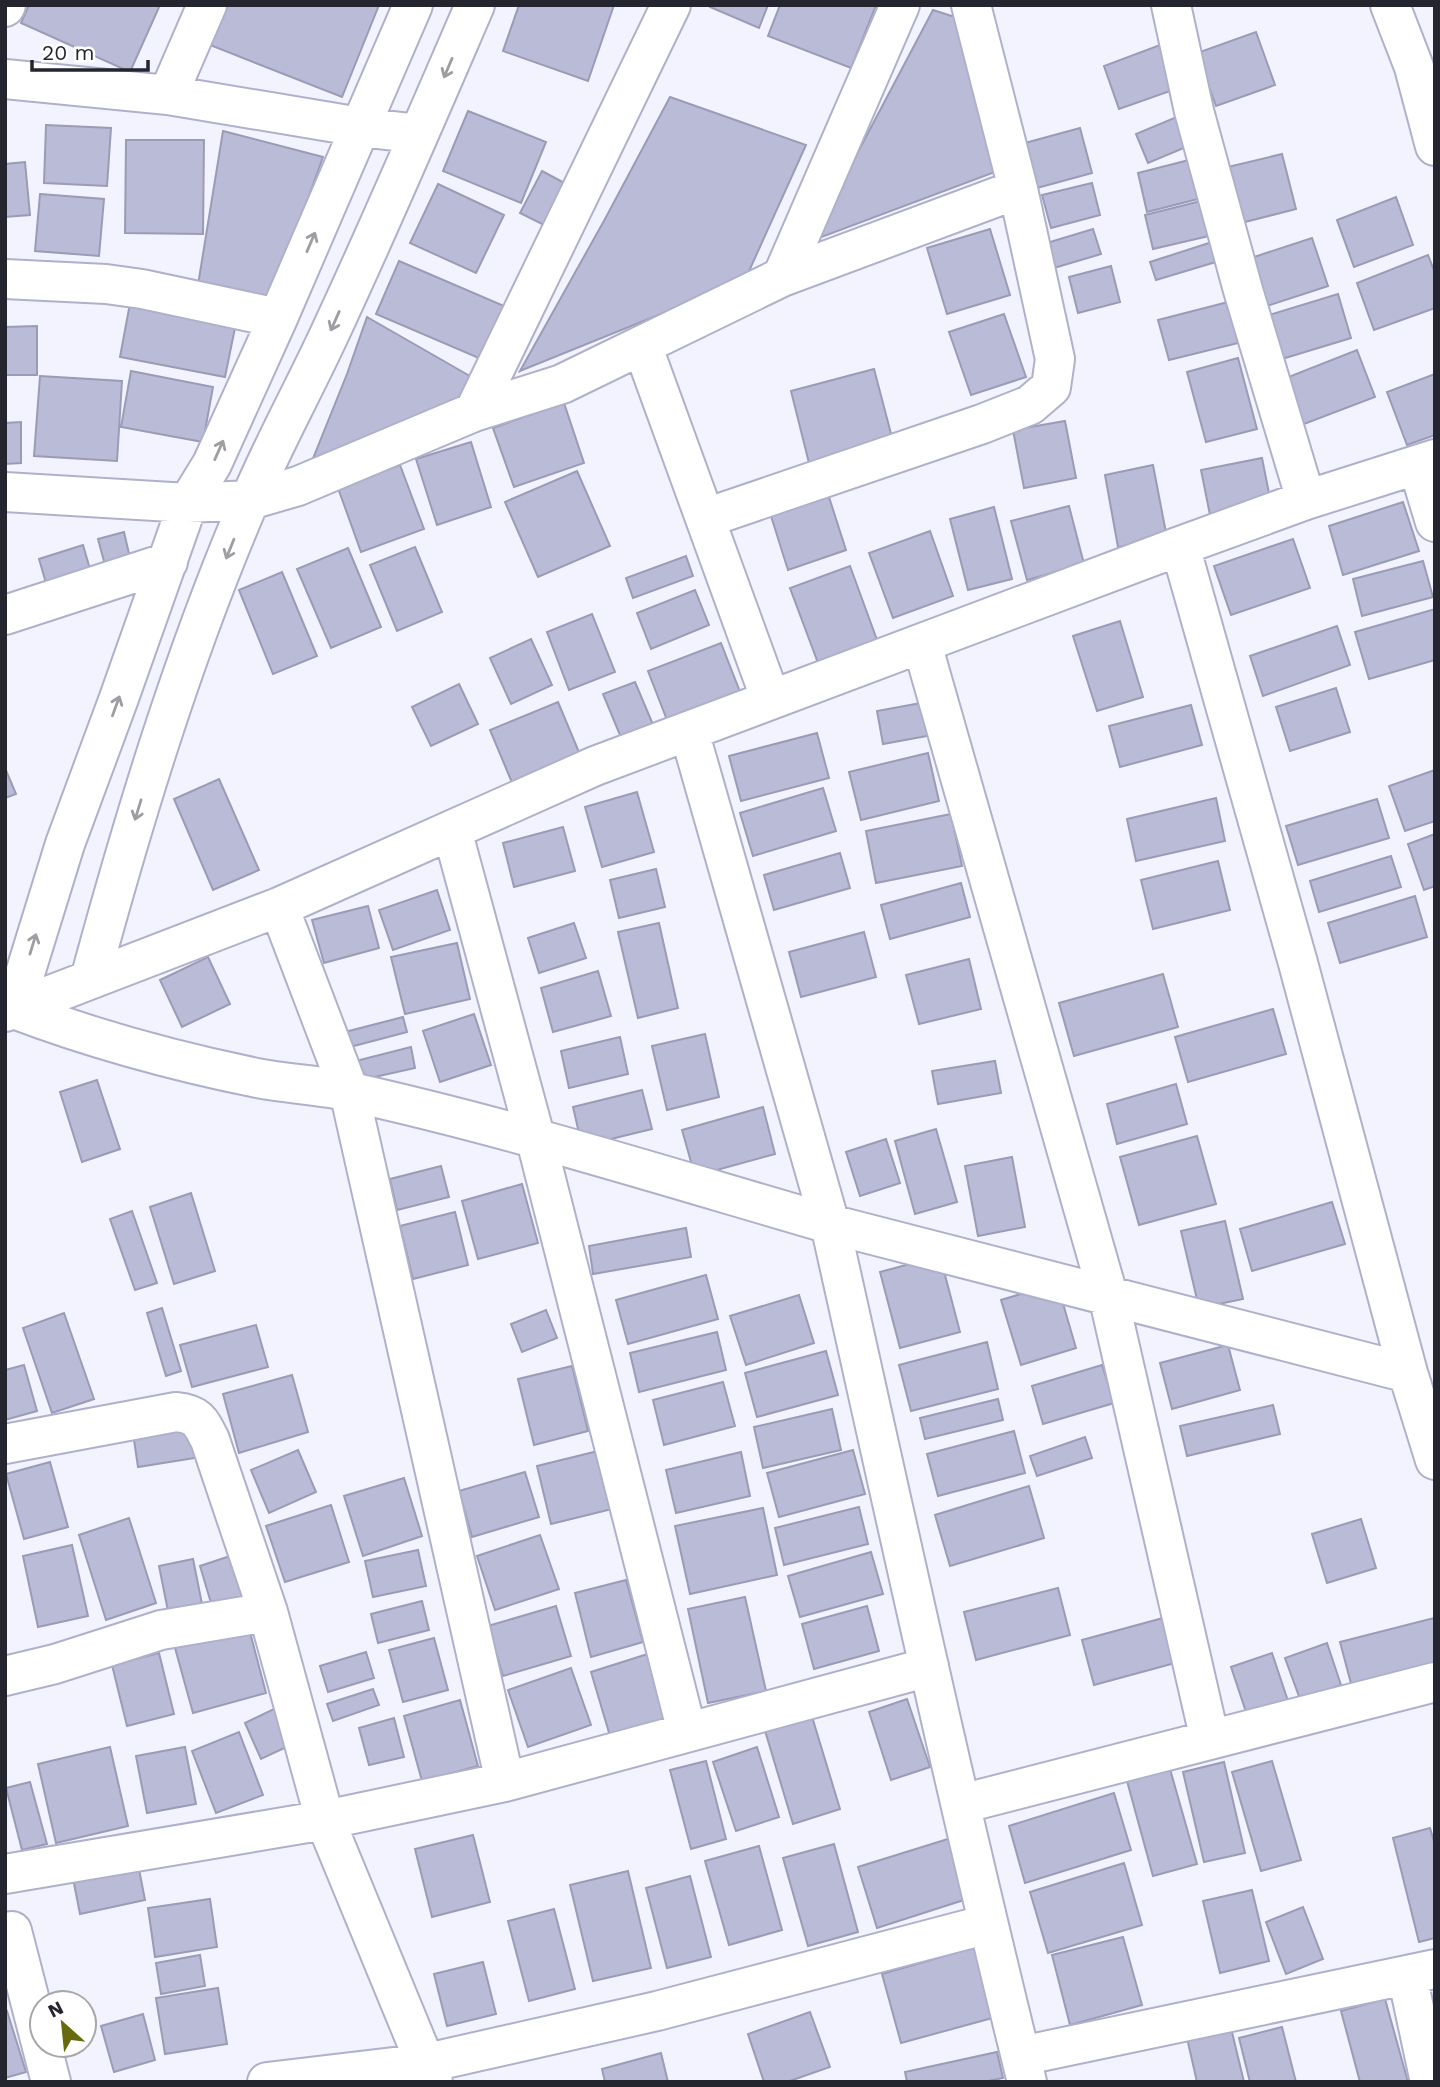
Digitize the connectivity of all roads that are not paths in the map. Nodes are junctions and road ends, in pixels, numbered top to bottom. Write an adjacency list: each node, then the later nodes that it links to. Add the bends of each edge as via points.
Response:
1 (207, 5): 10 (street)
2 (413, 5): 11 (street)
3 (475, 5): 12 (street, one-way to 12)
4 (671, 5): 19 (street)
5 (900, 5): 15 (street)
6 (971, 5): 14 (street)
7 (1171, 5): 23 (street, via 1194,111)
8 (1390, 5): 13 (street, via 1414,68)
9 (5, 79): 10 (street)
10 (168, 95): 11 (street)
11 (360, 127): 12 (street); 17 (street, one-way to 11)
12 (419, 134): 22 (street, one-way to 22)
13 (1435, 146)
14 (1018, 189): 15 (street); 25 (street, via 1055,359 1051,387 1030,405 982,424)
15 (782, 277): 18 (street)
16 (5, 279): 17 (street, via 142,289)
17 (278, 318): 24 (street, one-way to 17, via 212,464)
18 (642, 345): 19 (street, via 562,383); 25 (street)
19 (474, 412): 22 (street, via 298,486)
20 (1427, 463): 23 (street); 26 (street)
21 (5, 492): 24 (street)
22 (250, 500): 24 (street); 33 (street, one-way to 33)
23 (1306, 500): 27 (street)
24 (188, 503): 28 (street)
25 (706, 518): 31 (street)
26 (1435, 522)
27 (1180, 546): 30 (street); 43 (street)
28 (168, 562): 29 (street); 34 (street, one-way to 28)
29 (5, 615)
30 (922, 643): 31 (street); 42 (street)
31 (771, 700): 32 (street)
32 (690, 731): 35 (street, via 595,766); 41 (street)
33 (158, 747): 34 (street); 37 (street, one-way to 37)
34 (92, 769): 38 (street, one-way to 34)
35 (452, 830): 36 (street); 40 (street)
36 (279, 906): 37 (street); 39 (street)
37 (90, 979): 38 (street)
38 (10, 1010): 39 (street, via 151,1055 260,1079)
39 (349, 1091): 40 (street); 52 (street)
40 (536, 1140): 41 (street); 50 (street)
41 (830, 1224): 42 (street); 47 (street)
42 (1108, 1295): 43 (street); 51 (street)
43 (1408, 1373): 45 (street)
44 (5, 1444): 46 (street, via 190,1413 210,1440)
45 (1435, 1460)
46 (268, 1612): 48 (street, via 161,1630); 54 (street)
47 (929, 1667): 50 (street); 53 (street)
48 (5, 1676)
49 (1435, 1682): 51 (street)
50 (687, 1732): 52 (street)
51 (1210, 1740): 53 (street)
52 (505, 1782): 54 (street)
53 (961, 1804): 56 (street)
54 (324, 1820): 55 (street); 60 (street)
55 (5, 1874)
56 (988, 1924): 59 (street); 60 (street)
57 (5, 1932): 61 (street, via 12,1931)
58 (1421, 1972): 59 (street); 63 (street)
59 (1024, 2069)
60 (430, 2073): 62 (street)
61 (51, 2082)
62 (267, 2082)
63 (1430, 2082)

